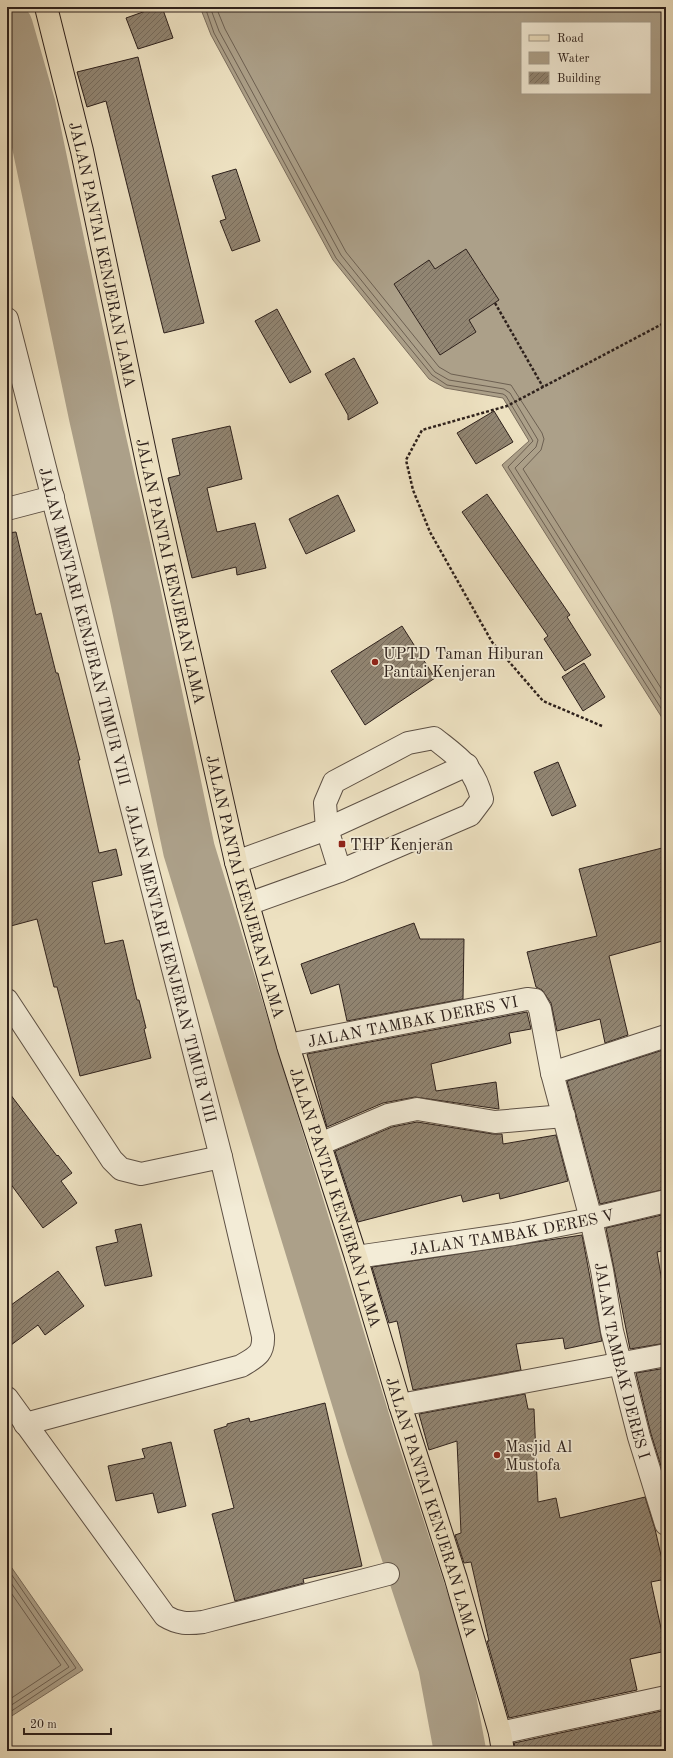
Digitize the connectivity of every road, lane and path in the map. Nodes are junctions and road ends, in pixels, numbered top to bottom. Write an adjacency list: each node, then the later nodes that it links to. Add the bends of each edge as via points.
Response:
1 (46, 7): 11 (main road, JALAN PANTAI KENJERAN LAMA, via 82,150 149,472)
2 (495, 303): 5 (path)
3 (666, 322): 5 (path)
4 (8, 330): 6 (street, JALAN MENTARI KENJERAN TIMUR VIII)
5 (543, 387): 8 (path, via 507,406 422,430 406,460 413,490 430,532 492,642 544,701)
6 (53, 497): 7 (street); 21 (street, JALAN MENTARI KENJERAN TIMUR VIII)
7 (7, 509)
8 (602, 726)
9 (468, 765): 10 (street); 10 (street, via 434,738 408,743 334,782 325,803); 12 (street, via 478,784 482,799 470,815)
10 (327, 829): 11 (street); 12 (street)
11 (236, 862): 13 (main road, JALAN PANTAI KENJERAN LAMA)
12 (340, 871): 13 (street)
13 (248, 904): 17 (main road, JALAN PANTAI KENJERAN LAMA)
14 (7, 1000): 21 (street, via 112,1160 121,1169 141,1174)
15 (538, 1002): 17 (street, JALAN TAMBAK DERES VI, via 527,999 472,1008); 18 (street, JALAN TAMBAK DERES I)
16 (666, 1036): 18 (street)
17 (288, 1045): 20 (main road, JALAN PANTAI KENJERAN LAMA)
18 (552, 1073): 19 (street, JALAN TAMBAK DERES I)
19 (564, 1116): 20 (street, via 495,1122 417,1109 388,1115); 23 (street, JALAN TAMBAK DERES I)
20 (320, 1144): 24 (main road, JALAN PANTAI KENJERAN LAMA)
21 (220, 1157): 29 (street, JALAN MENTARI KENJERAN TIMUR VIII, via 263,1336 264,1346 261,1352 241,1366)
22 (666, 1201): 23 (street, JALAN TAMBAK DERES V)
23 (591, 1219): 24 (street, JALAN TAMBAK DERES V, via 514,1234); 26 (street, JALAN TAMBAK DERES I, via 612,1331)
24 (356, 1257): 28 (main road, JALAN PANTAI KENJERAN LAMA)
25 (666, 1355): 26 (street)
26 (621, 1363): 28 (street); 30 (street, JALAN TAMBAK DERES I, via 639,1437)
27 (7, 1398): 29 (street)
28 (400, 1405): 33 (main road, JALAN PANTAI KENJERAN LAMA, via 456,1580)
29 (25, 1424): 31 (street, via 165,1616 175,1622 203,1622)
30 (666, 1524)
31 (388, 1574)
32 (666, 1697): 33 (street)
33 (502, 1742)

